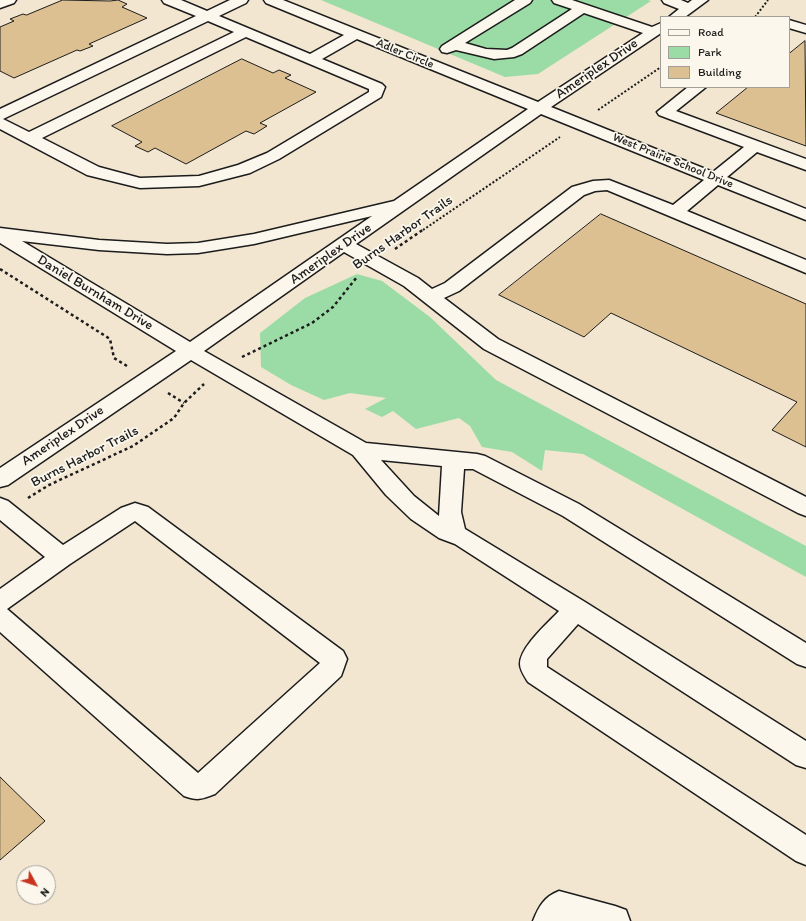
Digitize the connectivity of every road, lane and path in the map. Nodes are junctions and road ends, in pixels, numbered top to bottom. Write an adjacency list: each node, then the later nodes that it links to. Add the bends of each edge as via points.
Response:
1 (9, 0): 9 (street)
2 (169, 0): 14 (street)
3 (240, 0): 14 (street)
4 (272, 0): 19 (street, Adler Circle)
5 (525, 0): 20 (street)
6 (559, 0): 11 (street)
7 (669, 0): 10 (street)
8 (768, 0): 13 (path)
9 (0, 4)
10 (696, 4): 12 (street)
11 (583, 8): 16 (street); 20 (street, via 507,55 494,56)
12 (678, 16)
13 (757, 16)
14 (208, 17): 18 (street); 26 (street)
15 (790, 24): 17 (street)
16 (657, 29): 25 (street, Ameriplex Drive)
17 (806, 29)
18 (245, 32): 21 (street); 29 (street)
19 (356, 34): 21 (street); 22 (street, Adler Circle)
20 (455, 45): 22 (street)
21 (311, 59): 29 (street, via 377,87 376,94 273,156 244,169 199,181 140,183 93,171)
22 (425, 62): 25 (street, Adler Circle)
23 (660, 68): 28 (path, Burns Harbor Trails)
24 (697, 88): 30 (street, via 666,112)
25 (539, 108): 28 (street, West Prairie School Drive); 33 (street, Ameriplex Drive)
26 (0, 115)
27 (0, 122): 29 (street)
28 (578, 124): 32 (street, West Prairie School Drive); 38 (path, Burns Harbor Trails)
29 (29, 138)
30 (755, 146): 31 (street); 32 (street)
31 (806, 165)
32 (716, 179): 34 (street); 35 (street, West Prairie School Drive)
33 (403, 204): 36 (street, via 254,239 198,248 99,245); 37 (street, Ameriplex Drive)
34 (675, 212): 39 (street); 41 (street, via 609,185 593,186 578,191 452,287)
35 (806, 215)
36 (0, 234): 42 (street, Daniel Burnham Drive)
37 (344, 245): 38 (street); 42 (street, Ameriplex Drive)
38 (375, 262): 41 (street); 43 (path, Burns Harbor Trails, via 361,272 332,307 312,323)
39 (806, 267)
40 (0, 269): 44 (path, via 110,339 114,358)
41 (430, 297): 49 (street, via 492,344)
42 (190, 351): 43 (street, Daniel Burnham Drive); 44 (street, Ameriplex Drive)
43 (220, 368): 45 (path, Burns Harbor Trails); 46 (street, Daniel Burnham Drive)
44 (147, 380): 45 (path); 48 (street, Ameriplex Drive)
45 (184, 403): 50 (path, Burns Harbor Trails, via 174,418 133,446)
46 (360, 450): 47 (street); 51 (street, via 416,512)
47 (454, 460): 51 (street, via 450,512); 56 (street, via 477,462 571,510)
48 (0, 479)
49 (806, 507)
50 (3, 509): 52 (street)
51 (455, 535): 54 (street)
52 (62, 557): 53 (street); 55 (street, via 129,514 140,513 334,659 332,668 200,787 194,786)
53 (0, 602)
54 (576, 609): 57 (street); 58 (street, via 535,655 533,665 537,674)
55 (0, 617)
56 (806, 656)
57 (806, 756)
58 (806, 852)
59 (548, 921): 60 (street, via 560,906)
60 (614, 921)

